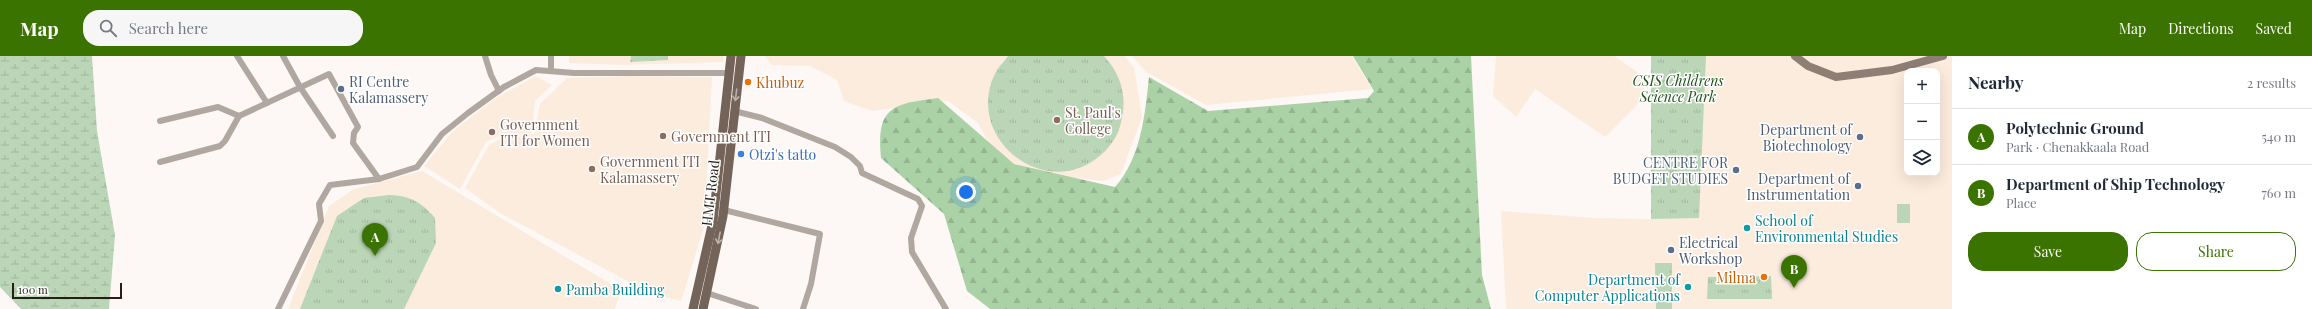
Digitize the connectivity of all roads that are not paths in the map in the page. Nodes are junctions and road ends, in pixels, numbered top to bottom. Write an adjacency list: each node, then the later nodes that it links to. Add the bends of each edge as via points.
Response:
1 (237, 56): 13 (street)
2 (283, 56): 11 (street)
3 (485, 56): 12 (street)
4 (551, 56): 9 (street)
5 (731, 56): 10 (main road, HMT Road)
6 (741, 56): 14 (main road, HMT Road, one-way to 14)
7 (1795, 56): 8 (street, via 1808,66 1836,77 1892,70)
8 (1942, 56)
9 (551, 71): 10 (street); 12 (street, via 536,70)
10 (729, 73): 18 (main road, HMT Road)
11 (300, 87): 13 (street); 17 (street); 20 (street, via 329,74 358,127 354,133 353,143)
12 (499, 91): 20 (street, via 442,134 417,167)
13 (267, 103): 15 (street)
14 (734, 111): 18 (main road, HMT Road); 28 (street, via 762,118 835,147 851,157 860,166 862,173 918,199 922,206 911,238 912,252)
15 (238, 116): 16 (street, via 218,107); 19 (street, via 220,146)
16 (160, 121)
17 (333, 136)
18 (724, 160): 21 (main road, HMT Road); 24 (main road, HMT Road)
19 (160, 162)
20 (379, 179): 23 (street, via 330,185 319,204 321,221)
21 (724, 210): 22 (main road, HMT Road, one-way to 22); 27 (street, via 820,234 811,284)
22 (707, 293): 25 (main road, HMT Road); 26 (street)
23 (278, 309)
24 (693, 309)
25 (703, 309)
26 (756, 309)
27 (803, 309)
28 (946, 309)

